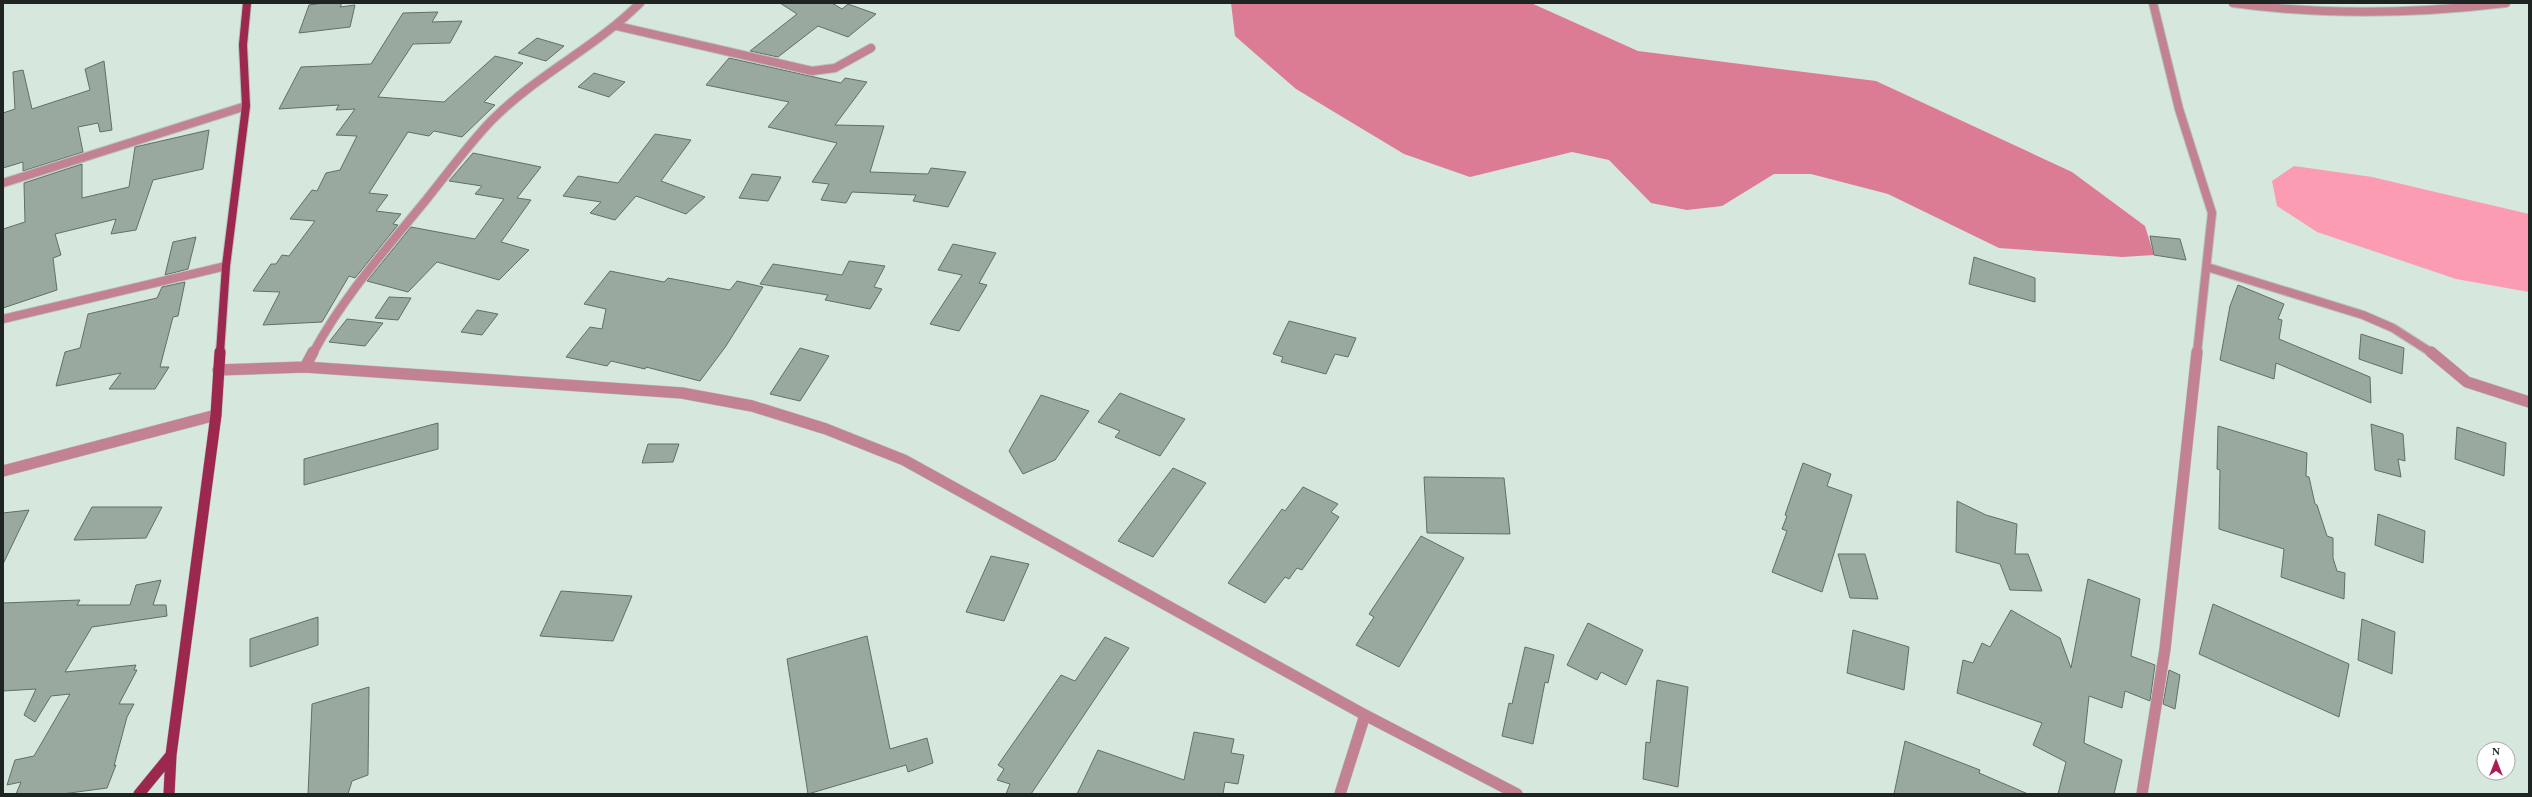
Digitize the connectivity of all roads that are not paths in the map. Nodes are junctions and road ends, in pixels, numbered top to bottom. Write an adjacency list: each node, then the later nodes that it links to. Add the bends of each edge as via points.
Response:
1 (247, 3): 8 (main road, via 243,45)
2 (640, 3): 6 (street)
3 (2153, 3): 11 (street, via 2179,109 2212,213)
4 (2233, 3): 5 (street, via 2282,11 2355,14 2454,10)
5 (2506, 3)
6 (618, 26): 7 (street, via 812,71 835,68); 13 (street, via 529,88 491,121 368,271 323,334)
7 (871, 48)
8 (246, 106): 9 (street); 10 (main road)
9 (3, 183)
10 (226, 266): 12 (street); 14 (main road)
11 (2208, 267): 15 (street, via 2363,315 2393,328 2436,355 2467,382); 24 (street, via 2165,649)
12 (3, 319)
13 (305, 367): 14 (street); 18 (street, via 682,393 752,406 818,427 904,460)
14 (218, 370): 16 (main road)
15 (2529, 402)
16 (216, 415): 17 (street); 19 (main road)
17 (3, 472)
18 (1365, 715): 22 (street); 23 (street)
19 (171, 755): 20 (main road); 21 (main road)
20 (138, 794)
21 (170, 794)
22 (1340, 794)
23 (1517, 794)
24 (2142, 794)

